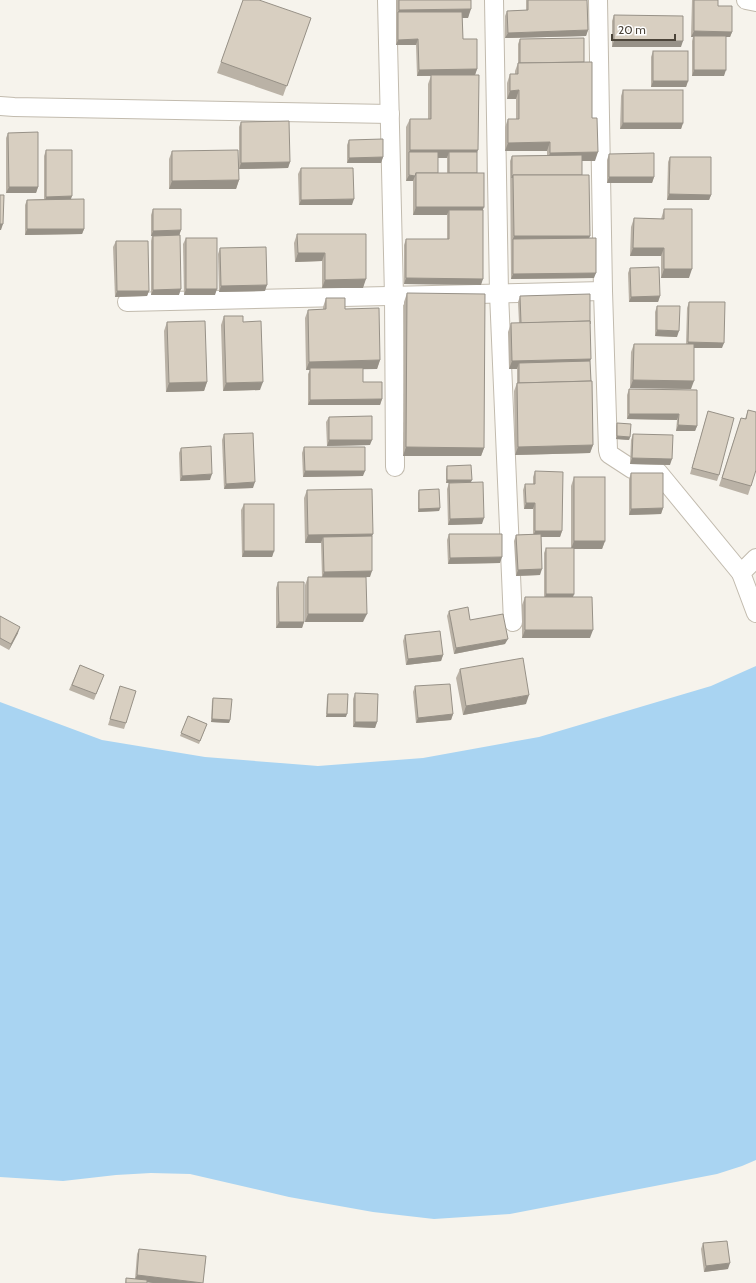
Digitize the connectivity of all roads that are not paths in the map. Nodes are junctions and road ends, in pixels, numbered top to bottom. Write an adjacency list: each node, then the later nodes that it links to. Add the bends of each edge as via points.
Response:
1 (387, 0): 7 (street)
2 (494, 0): 9 (street)
3 (598, 0): 8 (street)
4 (746, 0): 5 (street)
5 (756, 2)
6 (0, 106): 7 (street)
7 (390, 114): 10 (street)
8 (603, 291): 9 (street); 14 (street, via 609,454 632,469 658,472)
9 (499, 293): 10 (street); 16 (street)
10 (394, 296): 11 (street); 12 (street)
11 (128, 302)
12 (395, 467)
13 (756, 558): 14 (street)
14 (741, 573): 15 (street)
15 (756, 613)
16 (513, 622)

